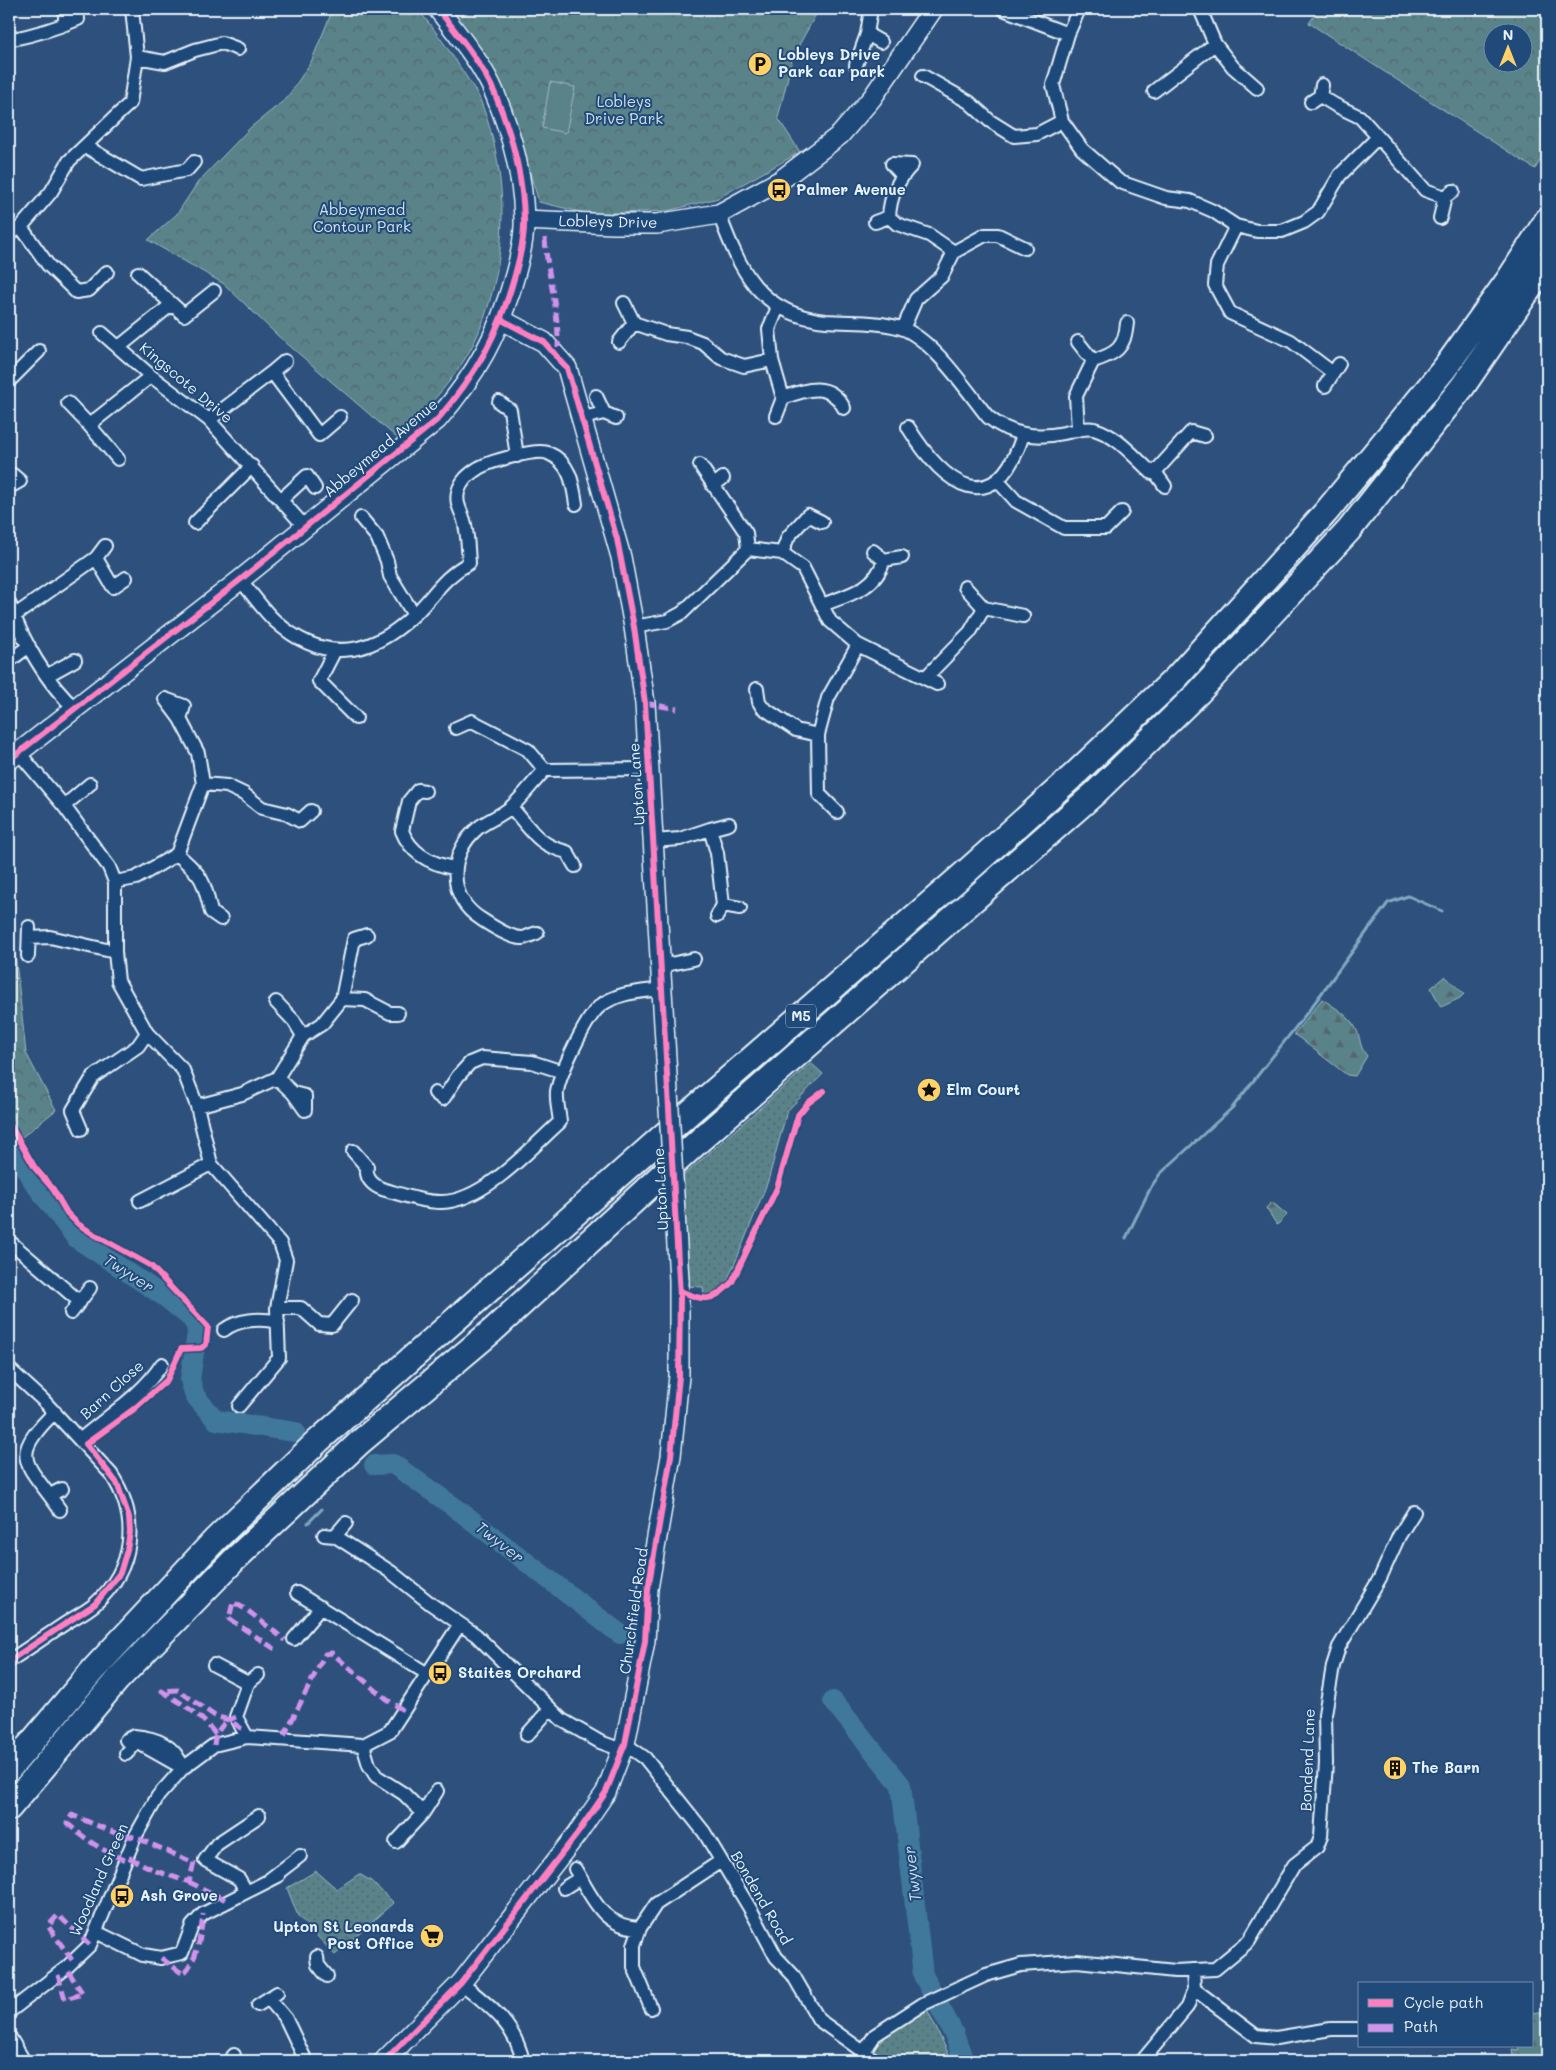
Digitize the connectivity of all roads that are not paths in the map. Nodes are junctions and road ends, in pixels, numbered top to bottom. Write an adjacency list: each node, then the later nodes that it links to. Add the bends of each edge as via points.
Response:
1 (132, 9): 15 (street)
2 (438, 9): 29 (street, Abbeymead Avenue, via 479,64 494,93 509,136 520,183)
3 (871, 9): 9 (street)
4 (1003, 9): 10 (street)
5 (1079, 9): 10 (street)
6 (1200, 9): 13 (street)
7 (930, 10): 26 (street, Lobleys Drive, via 872,98 840,135 781,180)
8 (78, 19): 11 (street, via 44,33)
9 (867, 34): 12 (street); 16 (street)
10 (1068, 34): 21 (street, via 1053,85)
11 (9, 40)
12 (881, 42)
13 (1215, 44): 18 (street); 19 (street, via 1233,67)
14 (238, 49): 15 (street, via 222,43 165,62)
15 (137, 57): 23 (street, via 130,104)
16 (856, 65)
17 (923, 76): 21 (street, via 952,97 970,102 990,121 1014,136 1037,134)
18 (1157, 83)
19 (1257, 88)
20 (1318, 94): 22 (street, via 1360,117)
21 (1062, 121): 32 (street, via 1082,149 1120,182 1166,198 1190,201)
22 (1378, 137): 28 (street, via 1425,190 1449,194); 32 (street, via 1340,175 1318,212 1304,222 1282,231 1257,231)
23 (85, 146): 24 (street, via 142,181 187,170); 33 (street, via 69,161 51,192)
24 (194, 162)
25 (912, 165): 27 (street, via 902,175 890,200)
26 (719, 214): 29 (street, Lobleys Drive, via 657,224); 43 (street, via 750,282)
27 (888, 217): 31 (street); 36 (street)
28 (1440, 218)
29 (524, 220): 44 (street, Abbeymead Avenue, via 518,262)
30 (1547, 220): 198 (highway, M5, via 1445,368 1326,512 1176,678 966,872 318,1441 208,1547 94,1669)
31 (875, 222)
32 (1236, 226): 59 (street, via 1217,265 1216,285 1230,313 1291,341 1336,369)
33 (21, 227): 34 (street); 38 (street, via 75,298 89,290)
34 (9, 234)
35 (1025, 248): 36 (street, via 998,235 986,235)
36 (954, 252): 47 (street, via 942,276 916,299)
37 (1547, 264): 200 (highway, M5, via 1463,386 1349,530 1198,692 1088,800 701,1139 492,1330 360,1442 262,1533 117,1680)
38 (107, 272)
39 (138, 273): 42 (street)
40 (214, 291): 42 (street, via 184,315)
41 (624, 303): 45 (street)
42 (172, 304): 51 (street)
43 (778, 307): 47 (street, via 824,320 882,324); 53 (street, via 769,329)
44 (502, 320): 68 (street, Upton Lane, via 544,342 567,368); 92 (street, Abbeymead Avenue, via 467,382 437,420)
45 (634, 323): 49 (street); 53 (street, via 703,343 721,358 744,366)
46 (1127, 323): 55 (street, via 1131,341 1113,355)
47 (903, 329): 74 (street, via 933,349 998,426)
48 (102, 333): 51 (street, Kingscote Drive)
49 (619, 342)
50 (1078, 342): 55 (street)
51 (119, 347): 57 (street, Kingscote Drive)
52 (39, 351): 58 (street)
53 (772, 360): 61 (street)
54 (285, 361): 56 (street)
55 (1093, 361): 73 (street, via 1076,396)
56 (272, 372): 67 (street, via 319,435); 70 (street)
57 (151, 376): 70 (street, Kingscote Drive); 71 (street)
58 (9, 381)
59 (1325, 386)
60 (596, 396): 65 (street)
61 (783, 398): 64 (street, via 808,388 822,390); 66 (street)
62 (500, 402): 76 (street, via 510,410)
63 (68, 403): 71 (street)
64 (842, 404)
65 (604, 412): 68 (street); 69 (street)
66 (776, 416)
67 (340, 418)
68 (583, 418): 109 (street, Upton Lane, via 617,539)
69 (616, 418)
70 (209, 420): 79 (street, Kingscote Drive)
71 (89, 425): 77 (street)
72 (908, 426): 82 (street, via 911,445 963,486 983,488)
73 (1078, 429): 74 (street, via 1040,436); 80 (street, via 1092,429 1112,436 1152,473)
74 (1023, 435): 82 (street, via 1009,468)
75 (1205, 436): 80 (street, via 1186,428)
76 (517, 456): 87 (street, via 546,452 556,458 569,472); 106 (street, via 479,467 464,480 456,504 465,523 470,563 451,573)
77 (118, 459)
78 (700, 465): 83 (street)
79 (252, 466): 86 (street, Kingscote Drive); 91 (street)
80 (1156, 472): 84 (street)
81 (723, 478): 83 (street)
82 (997, 480): 88 (street, via 1016,501 1064,528 1106,535)
83 (713, 486): 94 (street, via 746,533)
84 (1165, 486)
85 (314, 488): 86 (street, via 307,476)
86 (281, 500): 92 (street, Kingscote Drive)
87 (576, 504)
88 (1117, 514)
89 (815, 516): 96 (street, via 788,537)
90 (361, 518): 106 (street, via 377,537 388,561 390,576)
91 (195, 523)
92 (305, 527): 101 (street, Abbeymead Avenue)
93 (105, 546): 98 (street)
94 (748, 550): 96 (street); 109 (street, via 682,613 667,620)
95 (873, 551): 99 (street)
96 (782, 553): 104 (street, via 803,568)
97 (902, 557): 99 (street)
98 (96, 558): 100 (street, via 113,587); 107 (street)
99 (884, 560): 104 (street, via 881,572 867,587)
100 (126, 578)
101 (240, 580): 112 (street, via 275,620 303,641); 120 (street, Abbeymead Avenue)
102 (965, 587): 105 (street)
103 (9, 603): 107 (street)
104 (822, 605): 110 (street, via 830,620)
105 (984, 608): 108 (street); 116 (street, via 970,632)
106 (414, 615): 112 (street, via 390,635 366,647)
107 (14, 616): 111 (street)
108 (1023, 616)
109 (634, 627): 125 (street, Upton Lane, via 645,703)
110 (858, 645): 116 (street); 123 (street, via 828,698)
111 (29, 646): 113 (street); 115 (street)
112 (334, 652): 121 (street, via 319,681)
113 (9, 661)
114 (73, 666): 115 (street)
115 (48, 675): 120 (street, via 66,702)
116 (925, 678): 117 (street)
117 (937, 684)
118 (757, 689): 123 (street, via 758,702 762,707 796,730)
119 (165, 699): 128 (street, via 198,753)
120 (76, 709): 124 (street, Abbeymead Avenue)
121 (356, 718)
122 (456, 728): 126 (street, via 473,715 528,750)
123 (818, 735): 133 (street, via 813,797)
124 (14, 756): 130 (street)
125 (648, 769): 126 (street); 136 (street, Upton Lane)
126 (545, 770): 131 (street)
127 (90, 784): 130 (street)
128 (203, 784): 132 (street, via 227,786 262,808 288,814 300,821); 137 (street)
129 (426, 791): 139 (street, via 418,790 409,802 402,831 426,860)
130 (64, 806): 140 (street, via 109,867)
131 (510, 807): 138 (street, via 550,848 570,848); 139 (street, via 470,836)
132 (311, 811)
133 (838, 812)
134 (729, 824): 135 (street)
135 (710, 830): 136 (street, via 680,839); 141 (street, via 717,853 720,911)
136 (653, 841): 148 (street, Upton Lane)
137 (177, 854): 140 (street, via 136,878); 142 (street, via 199,873 210,912)
138 (575, 866)
139 (454, 868): 143 (street, via 458,894 467,908 523,942)
140 (115, 882): 145 (street)
141 (740, 908)
142 (221, 919)
143 (537, 933)
144 (367, 935): 150 (street, via 354,939)
145 (115, 952): 146 (street, via 29,933); 153 (street, via 118,981)
146 (28, 956)
147 (694, 959): 148 (street)
148 (661, 966): 149 (street, Upton Lane)
149 (662, 989): 155 (street, via 624,994 599,1006); 165 (street, Upton Lane, bridge)
150 (342, 999): 152 (street, via 365,1000); 154 (street, via 322,1024)
151 (276, 1002): 154 (street)
152 (392, 1015)
153 (147, 1033): 159 (street, via 184,1070); 160 (street, via 138,1046 93,1077 73,1110)
154 (304, 1036): 156 (street)
155 (562, 1072): 158 (street, via 538,1063 507,1061 481,1052 458,1076); 161 (street, via 557,1093 560,1122 488,1185 466,1197 442,1202 382,1189 369,1181 366,1166)
156 (276, 1078): 157 (street); 159 (street, via 242,1094)
157 (293, 1093)
158 (443, 1099)
159 (197, 1106): 162 (street)
160 (81, 1129)
161 (353, 1151)
162 (211, 1164): 163 (street); 169 (street, via 280,1243 286,1269)
163 (149, 1201)
164 (9, 1241): 168 (street)
165 (679, 1285): 195 (street, Churchfield Road, via 679,1376 671,1456 648,1589 645,1641)
166 (90, 1288): 168 (street)
167 (352, 1300): 169 (street, via 332,1325 319,1324 301,1308)
168 (80, 1302): 170 (street)
169 (277, 1308): 171 (street)
170 (71, 1313)
171 (278, 1322): 172 (street, via 232,1323); 175 (street, via 279,1358)
172 (224, 1330)
173 (162, 1364): 177 (street, Barn Close, via 149,1373 134,1396)
174 (9, 1369): 176 (street)
175 (239, 1406)
176 (54, 1412): 177 (street); 179 (street, via 35,1431 26,1453 30,1470)
177 (81, 1439): 187 (street, via 117,1483 129,1517 130,1532 120,1573 95,1604)
178 (62, 1489): 179 (street)
179 (50, 1495): 180 (street)
180 (60, 1510)
181 (1414, 1512): 211 (street, Bondend Lane, via 1339,1647 1332,1666 1325,1714 1326,1763 1321,1836 1317,1846 1294,1865 1249,1941 1215,1969)
182 (346, 1523): 185 (street, via 330,1535 391,1572)
183 (297, 1593): 184 (street)
184 (320, 1607): 186 (street); 189 (street)
185 (460, 1624): 189 (street); 190 (street, via 495,1652)
186 (294, 1639)
187 (9, 1661)
188 (214, 1665): 192 (street, via 253,1679 236,1717)
189 (426, 1674): 194 (street, via 390,1731)
190 (549, 1710): 191 (street); 195 (street, via 600,1742)
191 (527, 1735)
192 (247, 1737): 194 (street, Woodland Green); 197 (street, Woodland Green, via 214,1745)
193 (126, 1740): 197 (street, via 134,1736 161,1743 178,1754)
194 (362, 1745): 201 (street, via 376,1776 404,1794)
195 (623, 1747): 205 (street, Bondend Road, via 644,1758 704,1832); 213 (street, Churchfield Road, via 606,1792)
196 (126, 1754): 197 (street, via 137,1742)
197 (183, 1768): 209 (street, Woodland Green, via 158,1796 135,1838)
198 (9, 1769)
199 (437, 1790): 201 (street)
200 (9, 1808)
201 (423, 1813): 203 (street)
202 (259, 1816): 207 (street, via 218,1844 205,1860 239,1878)
203 (396, 1842)
204 (300, 1856): 207 (street, via 273,1878)
205 (721, 1861): 208 (street, via 656,1904); 220 (street, Bondend Road, via 776,1957 793,1975 819,2020)
206 (564, 1888): 208 (street, via 578,1874 606,1918 618,1925)
207 (246, 1891): 209 (street, via 204,1914 192,1926 182,1952 161,1958 144,1954)
208 (640, 1928): 216 (street, via 634,1945 634,1967)
209 (96, 1932): 217 (street, Woodland Green, via 90,1945 66,1968)
210 (317, 1957): 212 (street, via 318,1965)
211 (1193, 1970): 214 (street); 220 (street, Bondend Lane, via 1077,1961 1021,1965 986,1975 923,2004 875,2035)
212 (327, 1976)
213 (461, 1984): 223 (street, Churchfield Road); 224 (street, via 510,2026)
214 (1194, 1989): 218 (street, via 1256,2036 1276,2038 1331,2029); 226 (street, via 1175,2024)
215 (268, 1999): 222 (street, via 286,2019)
216 (645, 2006)
217 (9, 2012)
218 (1358, 2029)
219 (9, 2036): 221 (street)
220 (863, 2053): 225 (street, Bondend Road)
221 (24, 2061)
222 (306, 2061)
223 (384, 2061)
224 (523, 2061)
225 (876, 2061)
226 (1142, 2061)

